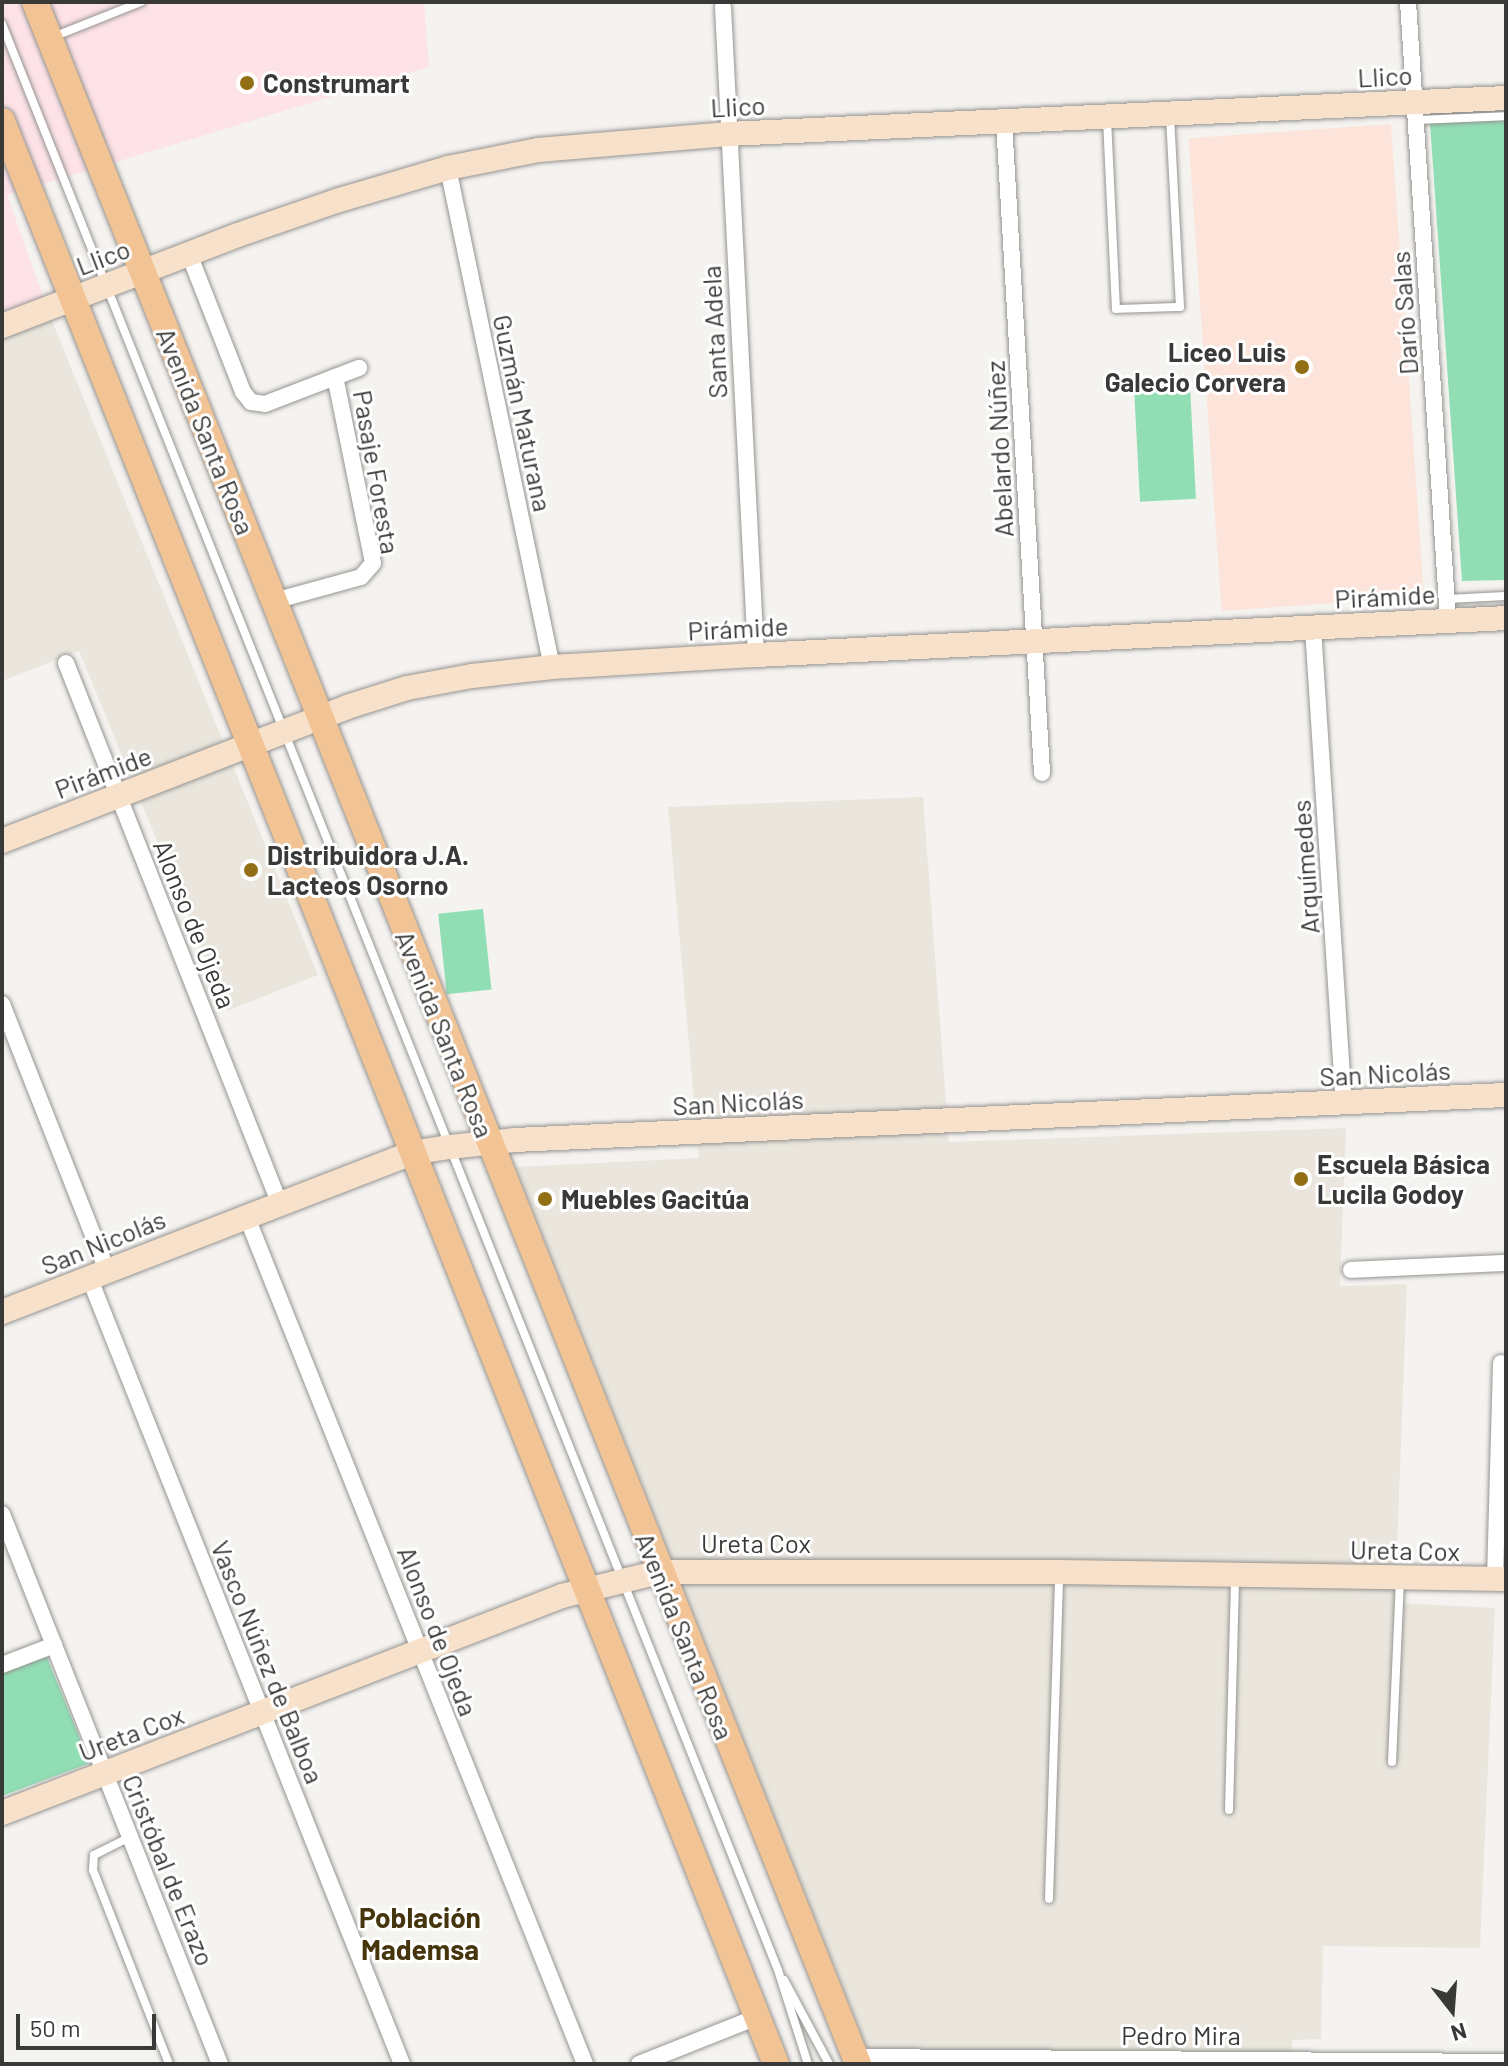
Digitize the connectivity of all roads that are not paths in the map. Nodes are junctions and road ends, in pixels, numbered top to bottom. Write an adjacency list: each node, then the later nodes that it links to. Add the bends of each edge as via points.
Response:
1 (35, 2): 6 (main road, Avenida Santa Rosa)
2 (141, 2): 6 (lane)
3 (1408, 2): 8 (street, Darío Salas)
4 (723, 7): 14 (street, Santa Adela)
5 (2, 24): 18 (lane)
6 (51, 38): 17 (main road, Avenida Santa Rosa)
7 (1506, 98): 8 (street, Llico)
8 (1415, 111): 9 (street, Llico); 10 (lane); 25 (street, Darío Salas)
9 (1170, 114): 11 (street, Llico); 11 (lane, via 1180,307 1116,309)
10 (1506, 116)
11 (1107, 117): 13 (street, Llico)
12 (2, 121): 19 (main road)
13 (1004, 122): 14 (street, Llico); 28 (street, Abelardo Núñez)
14 (728, 134): 15 (street, Llico, via 587,144); 29 (street, Santa Adela)
15 (448, 168): 16 (street, Llico); 31 (street, Guzmán Maturana)
16 (189, 254): 17 (street, Llico); 22 (street, Pasaje Foresta, via 251,402 265,404)
17 (143, 271): 18 (street, Llico); 24 (main road, Avenida Santa Rosa)
18 (108, 285): 19 (street, Llico); 33 (lane)
19 (74, 298): 20 (street, Llico); 34 (main road)
20 (2, 326)
21 (359, 368): 22 (street, Pasaje Foresta)
22 (335, 377): 24 (street, Pasaje Foresta, via 373,563 361,577)
23 (1506, 596): 25 (lane, Pirámide)
24 (274, 601): 32 (main road, Avenida Santa Rosa)
25 (1447, 610): 26 (street, Pirámide); 27 (street, Pirámide)
26 (1506, 618)
27 (1313, 628): 28 (street, Pirámide); 40 (street, Arquímedes)
28 (1034, 641): 29 (street, Pirámide); 35 (street, Abelardo Núñez)
29 (756, 655): 31 (street, Pirámide)
30 (66, 663): 36 (street, Alonso de Ojeda)
31 (552, 667): 32 (street, Pirámide, via 407,688)
32 (320, 717): 33 (street, Pirámide); 41 (main road, Avenida Santa Rosa)
33 (285, 730): 34 (street, Pirámide); 42 (lane)
34 (250, 744): 36 (street, Pirámide); 43 (main road)
35 (1042, 773)
36 (118, 796): 37 (street, Pirámide); 44 (street, Alonso de Ojeda)
37 (2, 841)
38 (2, 1004): 48 (street, Vasco Núñez de Balboa)
39 (1506, 1095): 40 (street, San Nicolás)
40 (1344, 1103): 41 (street, San Nicolás)
41 (488, 1142): 42 (street, San Nicolás); 52 (main road, Avenida Santa Rosa)
42 (450, 1147): 43 (street, San Nicolás); 57 (lane)
43 (411, 1153): 44 (street, San Nicolás); 58 (main road)
44 (279, 1202): 45 (street, San Nicolás)
45 (246, 1215): 48 (street, San Nicolás); 60 (street, Alonso de Ojeda)
46 (1506, 1263): 47 (street)
47 (1351, 1270)
48 (98, 1274): 49 (street, San Nicolás); 62 (street, Vasco Núñez de Balboa)
49 (2, 1312)
50 (1501, 1363): 56 (street)
51 (2, 1514): 59 (street, Cristóbal de Erazo)
52 (659, 1572): 53 (street, Ureta Cox); 57 (street, Ureta Cox); 71 (main road, Avenida Santa Rosa)
53 (1059, 1572): 54 (street, Ureta Cox); 68 (lane)
54 (1235, 1575): 55 (street, Ureta Cox); 65 (lane)
55 (1400, 1578): 56 (street, Ureta Cox); 63 (lane)
56 (1500, 1579)
57 (621, 1580): 58 (street, Ureta Cox); 69 (lane)
58 (585, 1588): 60 (street, Ureta Cox); 70 (main road)
59 (54, 1645): 61 (street); 64 (street, Cristóbal de Erazo)
60 (420, 1650): 62 (street, Ureta Cox); 76 (street, Alonso de Ojeda)
61 (2, 1665)
62 (262, 1712): 64 (street, Ureta Cox); 75 (street, Vasco Núñez de Balboa)
63 (1392, 1762)
64 (105, 1773): 66 (street, Ureta Cox); 67 (street, Cristóbal de Erazo)
65 (1229, 1810)
66 (2, 1813)
67 (130, 1837): 73 (lane, via 94,1855 93,1870); 74 (street, Cristóbal de Erazo)
68 (1049, 1899)
69 (778, 1970): 79 (lane); 80 (lane)
70 (757, 2017): 77 (street); 78 (main road)
71 (857, 2060): 72 (street, Pedro Mira)
72 (1506, 2062)
73 (169, 2064)
74 (220, 2064)
75 (402, 2064)
76 (585, 2064)
77 (639, 2064)
78 (776, 2064)
79 (808, 2064)
80 (829, 2064)

